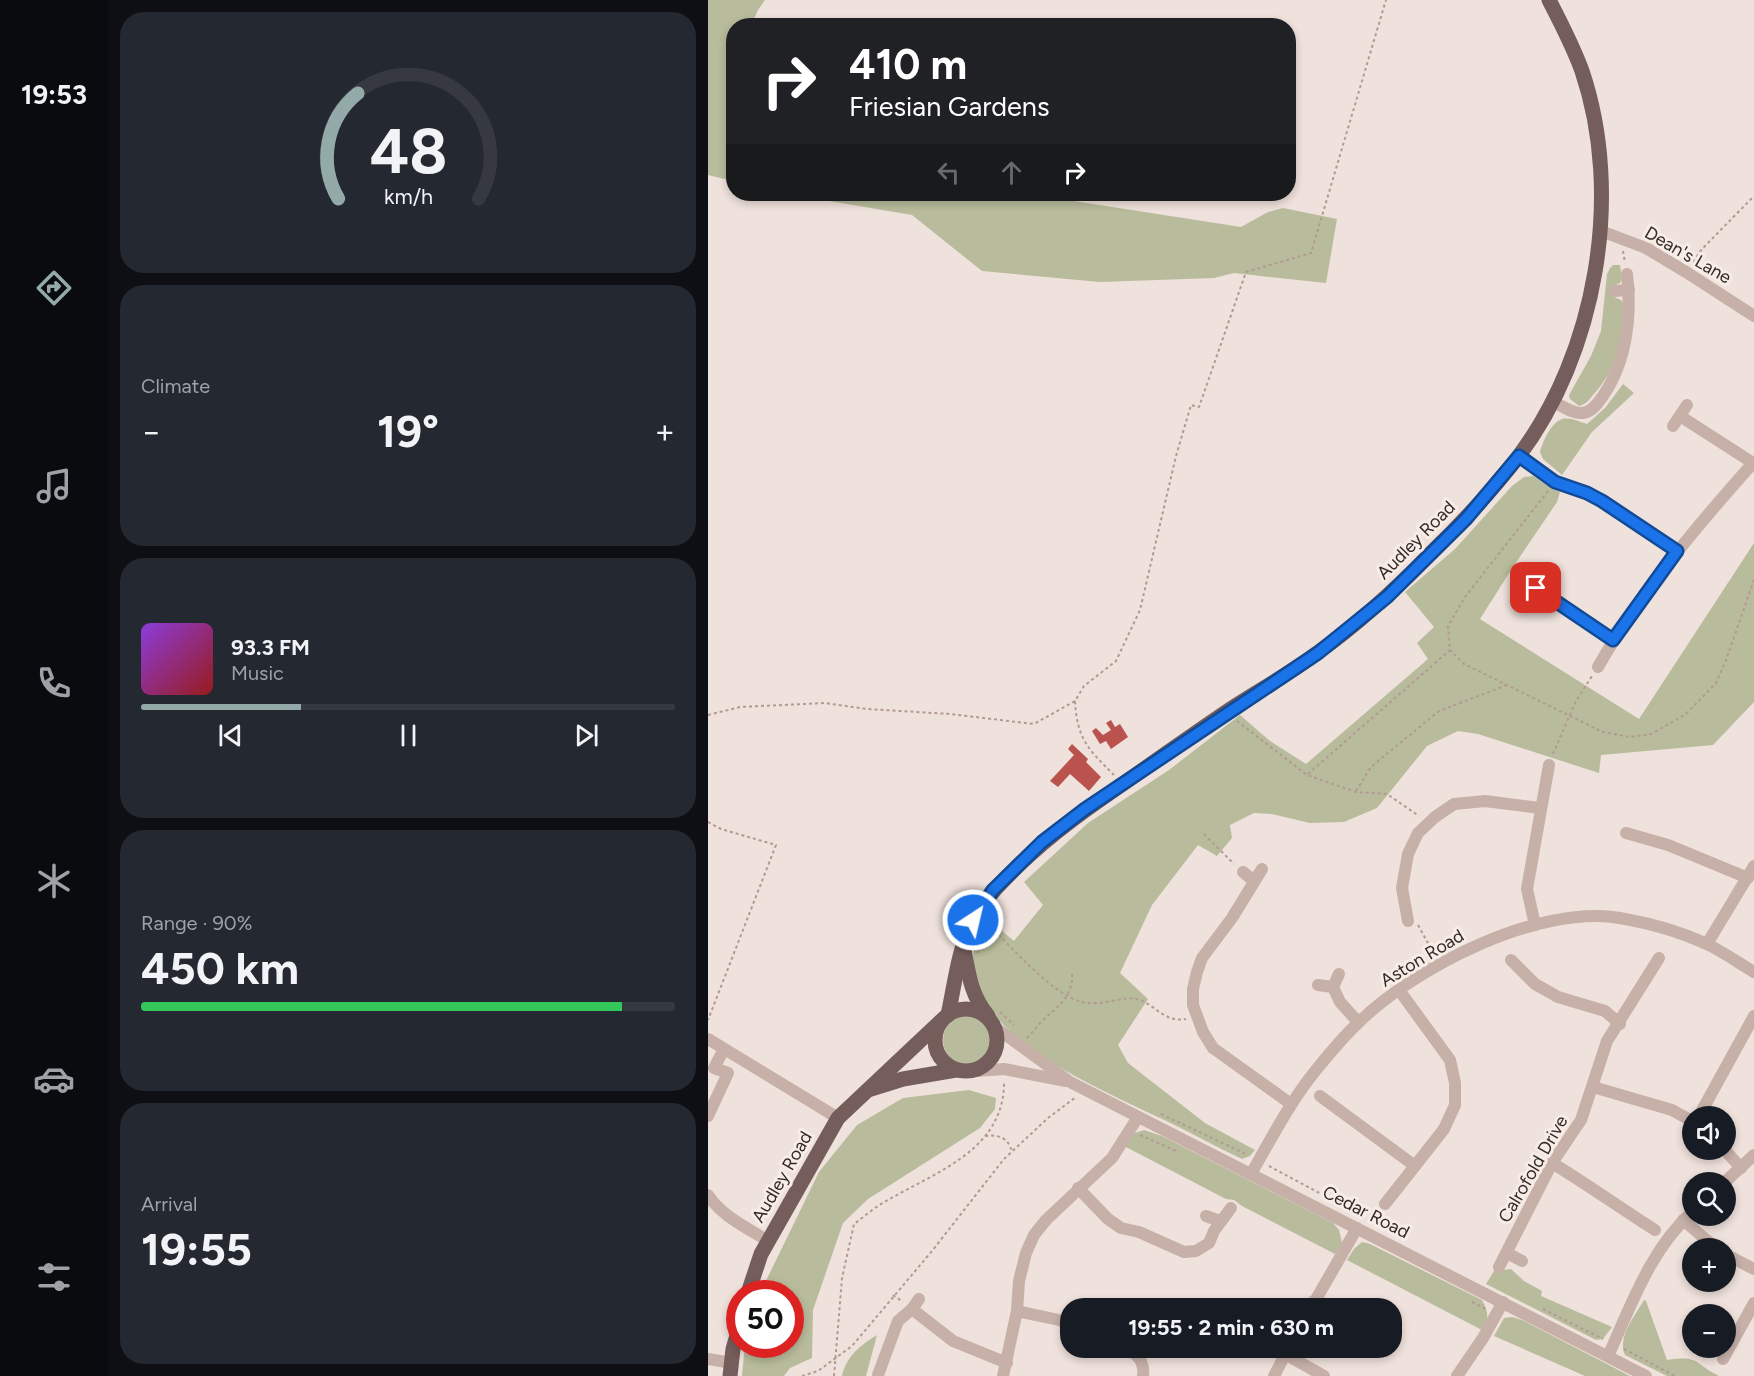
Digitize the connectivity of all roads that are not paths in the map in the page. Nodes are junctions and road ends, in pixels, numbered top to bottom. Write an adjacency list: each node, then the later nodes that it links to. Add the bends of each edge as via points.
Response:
1 (1549, 0): 2 (main road, Audley Road, via 1582,73 1594,118 1600,161)
2 (1601, 231): 6 (street, Dean's Lane, via 1646,248); 7 (main road, Audley Road, via 1592,295)
3 (1627, 274): 4 (street)
4 (1629, 290): 5 (street); 7 (street, via 1623,355 1605,393 1585,413)
5 (1614, 291)
6 (1754, 316)
7 (1552, 401): 9 (main road, Audley Road)
8 (1688, 405): 10 (street, via 1677,421)
9 (1519, 456): 11 (street, via 1555,482 1602,501); 26 (main road, Audley Road, via 1466,519 1387,597 1318,653 1042,842 993,890 973,920)
10 (1753, 464): 11 (street)
11 (1677, 551): 13 (street)
12 (1517, 575): 13 (street)
13 (1613, 640): 14 (street)
14 (1598, 667)
15 (1549, 765): 16 (street)
16 (1540, 808): 23 (street, via 1485,801 1454,804 1429,822 1407,854 1402,888); 24 (street, via 1527,889)
17 (1626, 833): 21 (street, via 1668,844)
18 (1754, 866): 21 (street)
19 (1262, 869): 22 (street)
20 (1243, 872): 22 (street)
21 (1748, 878): 25 (street)
22 (1254, 880): 47 (street, via 1202,958 1193,989 1193,1005 1214,1048)
23 (1408, 921)
24 (1535, 925): 25 (street, Aston Road, via 1590,916 1619,918); 33 (street, Aston Road, via 1462,952)
25 (1707, 944): 29 (street, Aston Road)
26 (964, 945): 35 (main road, Audley Road); 36 (main road, via 976,1002)
27 (1659, 958): 38 (street, Calrofold Drive)
28 (1511, 960): 38 (street, via 1535,984 1558,997 1605,1011)
29 (1754, 972)
30 (1339, 974): 32 (street)
31 (1318, 985): 32 (street)
32 (1333, 987): 37 (street, via 1340,1002)
33 (1399, 990): 37 (street, Aston Road); 56 (street, via 1450,1060 1455,1083 1455,1105 1444,1129)
34 (1754, 1016): 48 (street)
35 (945, 1018): 36 (main road, via 970,1009); 41 (main road, via 936,1033 936,1046 945,1063); 45 (main road, Audley Road)
36 (995, 1020): 42 (main road, via 996,1051 990,1061); 43 (street)
37 (1359, 1022): 47 (street, Aston Road)
38 (1620, 1024): 44 (street, Calrofold Drive, via 1608,1041)
39 (708, 1040): 40 (street)
40 (724, 1048): 50 (street, via 714,1068 728,1073); 52 (street)
41 (956, 1070): 42 (main road); 45 (main road, Audley Road, via 903,1079)
42 (975, 1071): 43 (street, via 1004,1069)
43 (1070, 1082): 51 (street, Cedar Road, via 1082,1096)
44 (1593, 1087): 49 (street); 55 (street, Calrofold Drive, via 1581,1120)
45 (866, 1091): 52 (main road, Audley Road)
46 (1320, 1096): 56 (street)
47 (1291, 1104): 59 (street, Aston Road)
48 (1704, 1106)
49 (1682, 1115)
50 (708, 1116)
51 (1138, 1117): 59 (street, Cedar Road); 60 (street, via 1112,1158)
52 (838, 1118): 71 (main road, Audley Road)
53 (1754, 1155): 57 (street)
54 (1734, 1160): 57 (street)
55 (1552, 1163): 69 (street); 72 (street, Calrofold Drive)
56 (1415, 1166): 62 (street)
57 (1741, 1168): 58 (street)
58 (1736, 1172)
59 (1251, 1174): 66 (street, Cedar Road)
60 (1078, 1188): 65 (street, via 1121,1227 1184,1252 1196,1251 1209,1243); 81 (street, via 1034,1235 1018,1281)
61 (708, 1195): 71 (street, via 728,1215)
62 (1385, 1204)
63 (1231, 1208): 65 (street)
64 (1206, 1216): 65 (street)
65 (1220, 1221)
66 (1359, 1222): 78 (street); 79 (street, Cedar Road)
67 (1682, 1223): 83 (street, via 1641,1282)
68 (1697, 1226): 70 (street)
69 (1655, 1230)
70 (1707, 1238)
71 (768, 1241): 77 (main road, Audley Road)
72 (1507, 1253): 74 (street); 75 (street, Calrofold Drive)
73 (1736, 1260): 76 (street)
74 (1522, 1261)
75 (1499, 1267)
76 (1754, 1269)
77 (752, 1280)
78 (1315, 1298)
79 (1503, 1302): 83 (street, Cedar Road); 96 (street)
80 (1754, 1304): 88 (street)
81 (1017, 1311): 82 (street); 89 (street)
82 (1060, 1320)
83 (1608, 1356): 97 (street, Cedar Road)
84 (1140, 1358): 93 (street)
85 (1283, 1358): 94 (street)
86 (1297, 1358): 95 (street)
87 (708, 1359): 90 (street)
88 (1723, 1359)
89 (1007, 1363): 91 (street, via 954,1341 915,1304 898,1321); 92 (street)
90 (731, 1370)
91 (878, 1375)
92 (1003, 1376)
93 (1143, 1376)
94 (1274, 1376)
95 (1324, 1376)
96 (1458, 1376)
97 (1646, 1376)

